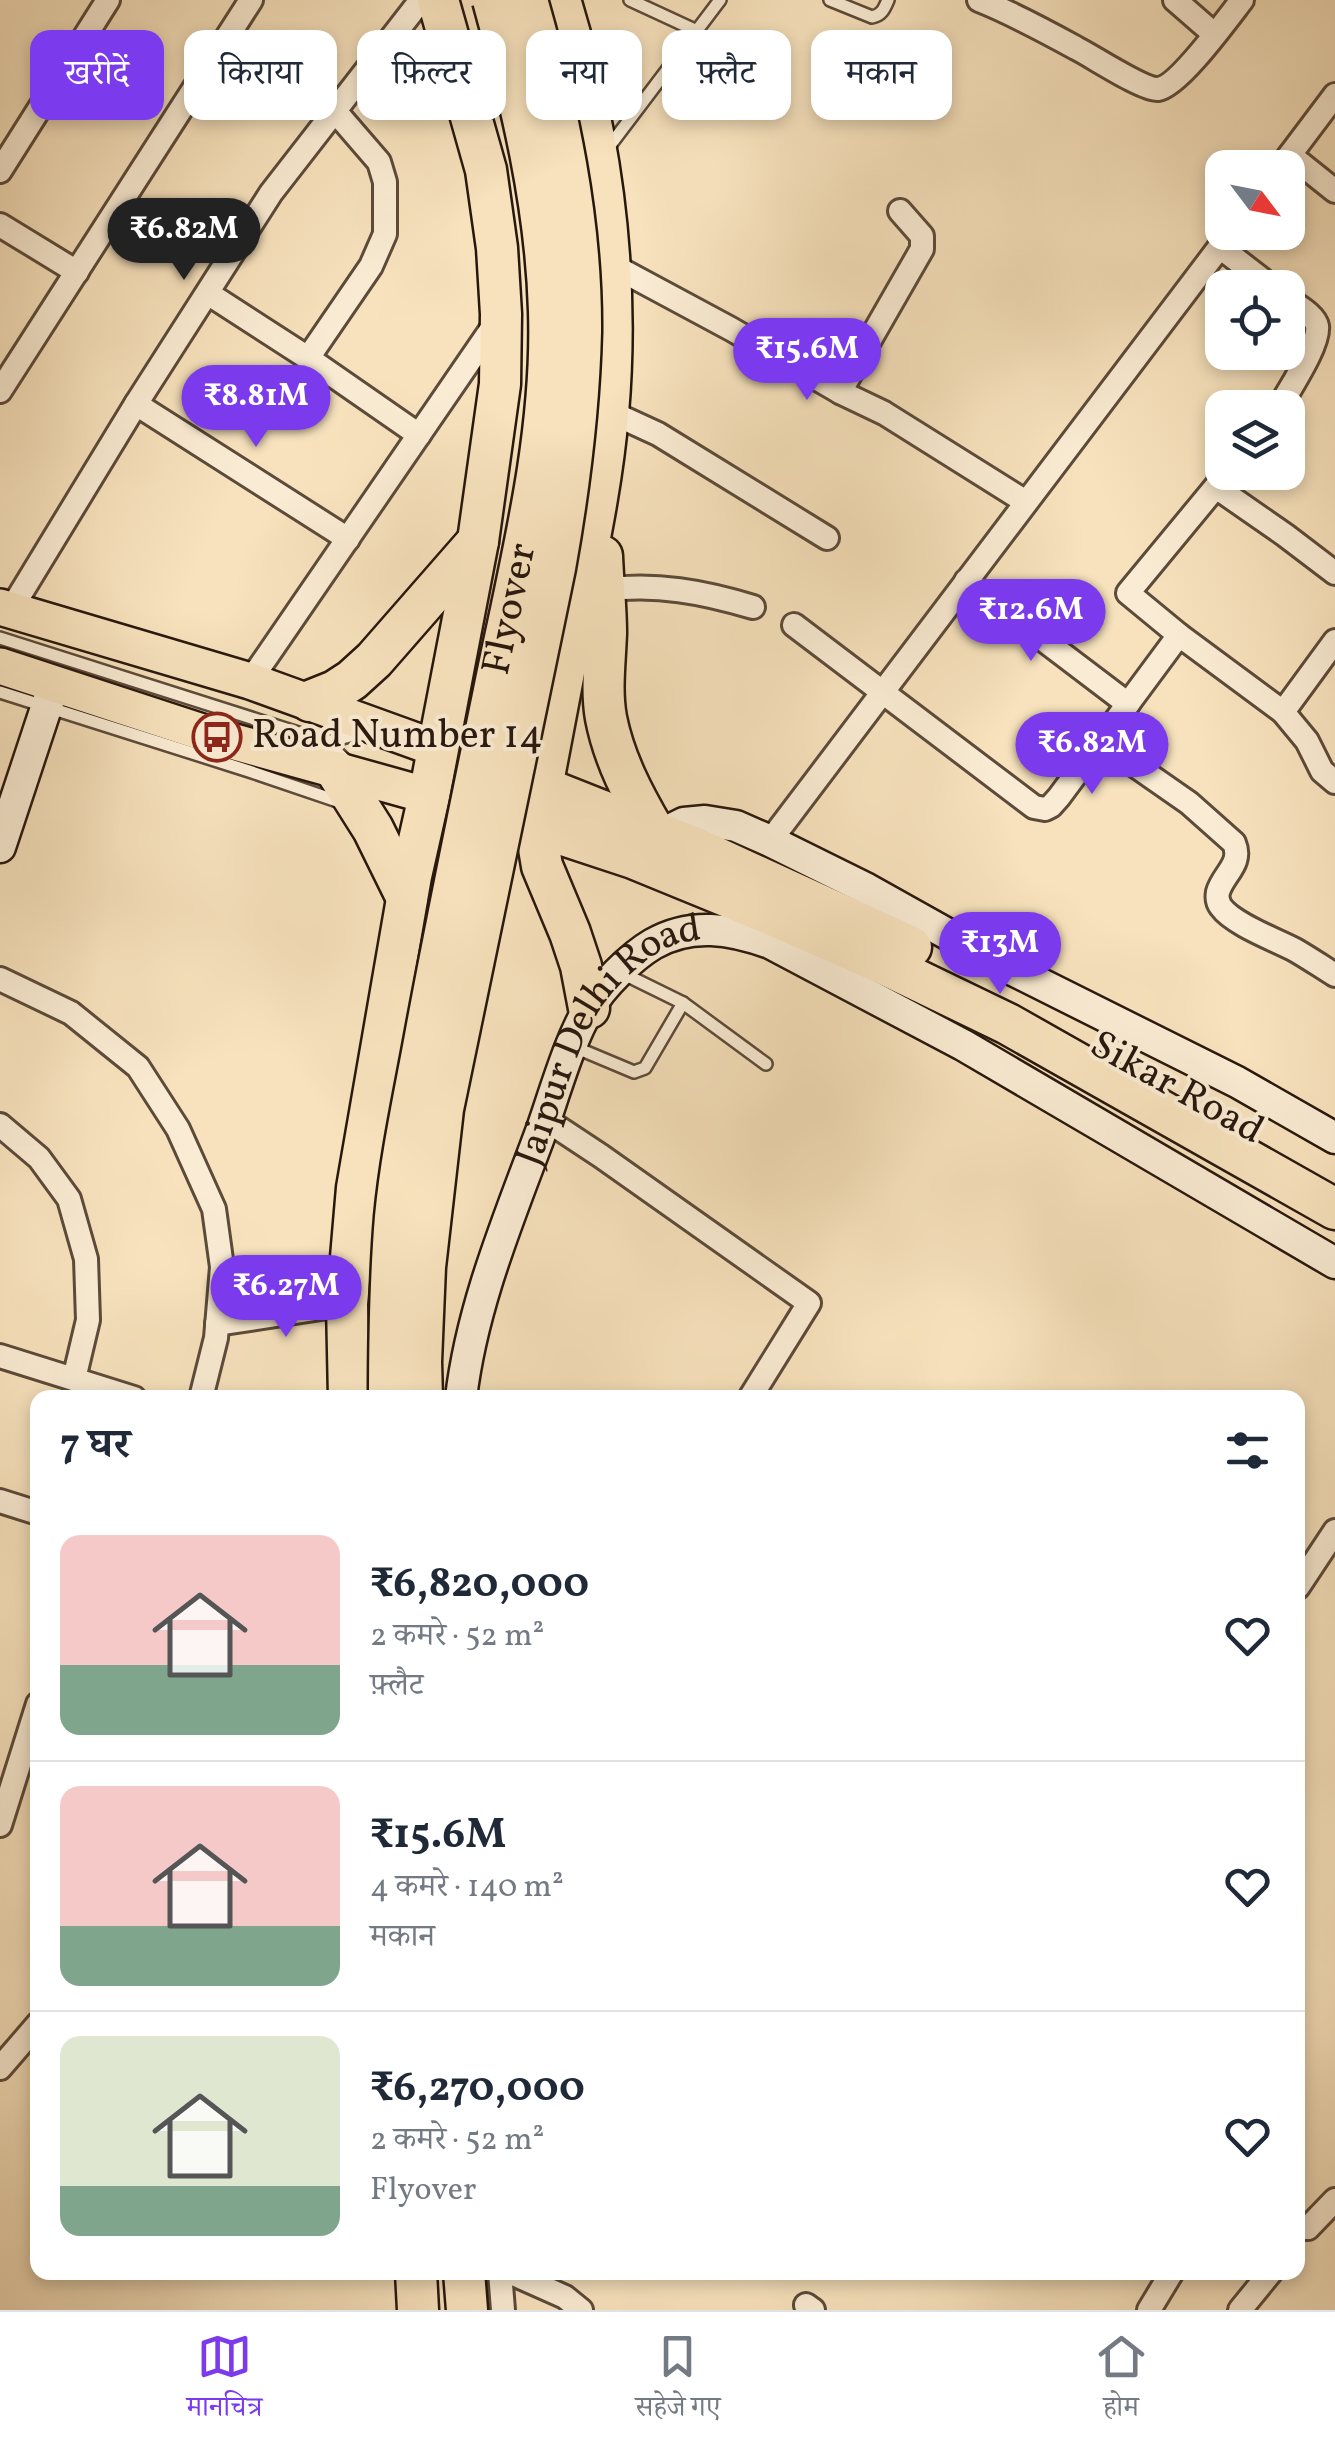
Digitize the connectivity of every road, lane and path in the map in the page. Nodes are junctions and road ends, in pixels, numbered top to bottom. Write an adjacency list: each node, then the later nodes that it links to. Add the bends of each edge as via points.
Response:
1 (108, 0): 25 (street)
2 (250, 0): 34 (street)
3 (421, 0): 20 (street)
4 (438, 0): 37 (highway, via 486,170)
5 (493, 0): 99 (highway, Flyover, bridge, via 542,221 546,401 533,502 407,1132 388,1307)
6 (528, 0): 100 (highway, Flyover, bridge, via 570,193 581,328 578,410 555,568 443,1110 425,1267)
7 (560, 0): 24 (highway)
8 (630, 0): 15 (lane)
9 (720, 0): 16 (lane)
10 (830, 0): 11 (lane, via 872,17)
11 (888, 0)
12 (979, 0): 17 (street, via 1158,89 1192,63)
13 (1175, 0): 17 (street)
14 (1242, 0): 17 (street)
15 (695, 30)
16 (698, 30)
17 (1214, 34)
18 (662, 77): 24 (lane)
19 (1335, 95): 23 (street)
20 (337, 108)
21 (337, 113): 38 (street, via 379,162 384,234 371,266)
22 (328, 120): 35 (street, via 271,194)
23 (1293, 150)
24 (598, 162): 32 (highway)
25 (0, 171)
26 (1305, 173): 27 (street)
27 (1335, 191)
28 (900, 211): 41 (street, via 922,236 922,248)
29 (0, 225): 34 (street)
30 (1217, 250): 48 (street)
31 (1235, 250): 33 (street)
32 (610, 264): 41 (street); 43 (highway)
33 (1255, 270)
34 (77, 272): 40 (street)
35 (209, 294): 38 (street); 42 (street)
36 (1305, 312): 39 (street, via 1318,328)
37 (501, 314): 44 (street); 51 (highway, via 500,384)
38 (308, 358): 44 (street)
39 (1305, 360)
40 (0, 392)
41 (840, 392): 48 (street)
42 (136, 404): 50 (street); 56 (street)
43 (608, 410): 47 (highway); 49 (street)
44 (419, 436): 50 (street)
45 (1214, 490): 58 (street, via 1128,593)
46 (1233, 490): 52 (street)
47 (599, 492): 54 (highway); 74 (highway)
48 (1026, 502): 53 (street)
49 (827, 538)
50 (348, 540): 61 (street)
51 (478, 541): 65 (highway, via 374,660); 70 (highway)
52 (1333, 567)
53 (966, 582): 63 (street); 66 (street)
54 (604, 590): 55 (street, via 680,589); 75 (highway, via 606,715 613,747 625,777)
55 (753, 607)
56 (3, 618): 61 (main road); 71 (lane)
57 (794, 625): 63 (street)
58 (1179, 635): 66 (street); 67 (street)
59 (1335, 641): 67 (street)
60 (0, 666): 64 (main road)
61 (250, 681): 65 (main road)
62 (0, 692): 64 (lane)
63 (882, 692): 69 (street, via 1034,808 1052,806); 76 (street)
64 (50, 695): 71 (main road); 77 (main road)
65 (310, 701): 68 (main road)
66 (1128, 704): 69 (street)
67 (1283, 712): 72 (street)
68 (381, 728): 70 (main road); 71 (lane)
69 (1100, 741): 80 (street, via 1234,843 1236,862 1218,893 1222,909)
70 (438, 748): 73 (highway); 74 (highway)
71 (347, 775): 73 (main road); 78 (highway)
72 (1335, 782)
73 (429, 796): 74 (highway); 78 (highway)
74 (538, 806): 75 (highway, Sikar Road); 83 (highway, via 542,866 581,966); 90 (highway, via 633,858 1008,1024)
75 (669, 837): 76 (main road, via 684,823 704,820); 89 (highway, Sikar Road, via 988,985)
76 (770, 841): 88 (main road)
77 (0, 847)
78 (407, 898): 92 (highway, via 357,1188)
79 (619, 971): 82 (lane); 83 (main road, Jaipur Delhi Road); 91 (main road, Jaipur Delhi Road, via 678,933 738,931 770,943 963,1045)
80 (1335, 975)
81 (0, 979): 93 (street, via 72,1013 138,1067 178,1129 214,1209 222,1267)
82 (683, 1003): 84 (lane, via 646,1068 634,1072); 85 (lane)
83 (589, 1008): 84 (main road, Jaipur Delhi Road)
84 (572, 1046): 86 (main road, Jaipur Delhi Road)
85 (766, 1064)
86 (545, 1120): 101 (main road, Jaipur Delhi Road, via 493,1262); 102 (street, via 809,1303)
87 (0, 1125): 95 (street, via 39,1158 73,1214 86,1259 88,1320)
88 (1335, 1138)
89 (1335, 1179)
90 (1335, 1209)
91 (1335, 1263)
92 (347, 1304): 93 (street); 98 (highway)
93 (217, 1324): 97 (street)
94 (0, 1356): 95 (street)
95 (74, 1379): 96 (street)
96 (109, 1390)
97 (203, 1390)
98 (349, 1390)
99 (389, 1390)
100 (422, 1390)
101 (462, 1390)
102 (755, 1390)
103 (0, 1501): 104 (street)
104 (30, 1510)
105 (1335, 1531): 106 (street)
106 (1305, 1576)
107 (30, 1730): 108 (street)
108 (0, 1826)
109 (30, 2033): 110 (street)
110 (0, 2068)
111 (1335, 2200): 112 (street)
112 (1305, 2228)
113 (416, 2280): 119 (highway)
114 (465, 2280): 120 (highway)
115 (501, 2280): 121 (street)
116 (527, 2280): 122 (street)
117 (1167, 2280): 123 (street)
118 (1264, 2280): 124 (street)
119 (418, 2310)
120 (467, 2310)
121 (504, 2310)
122 (581, 2310)
123 (1149, 2310)
124 (1240, 2310)

